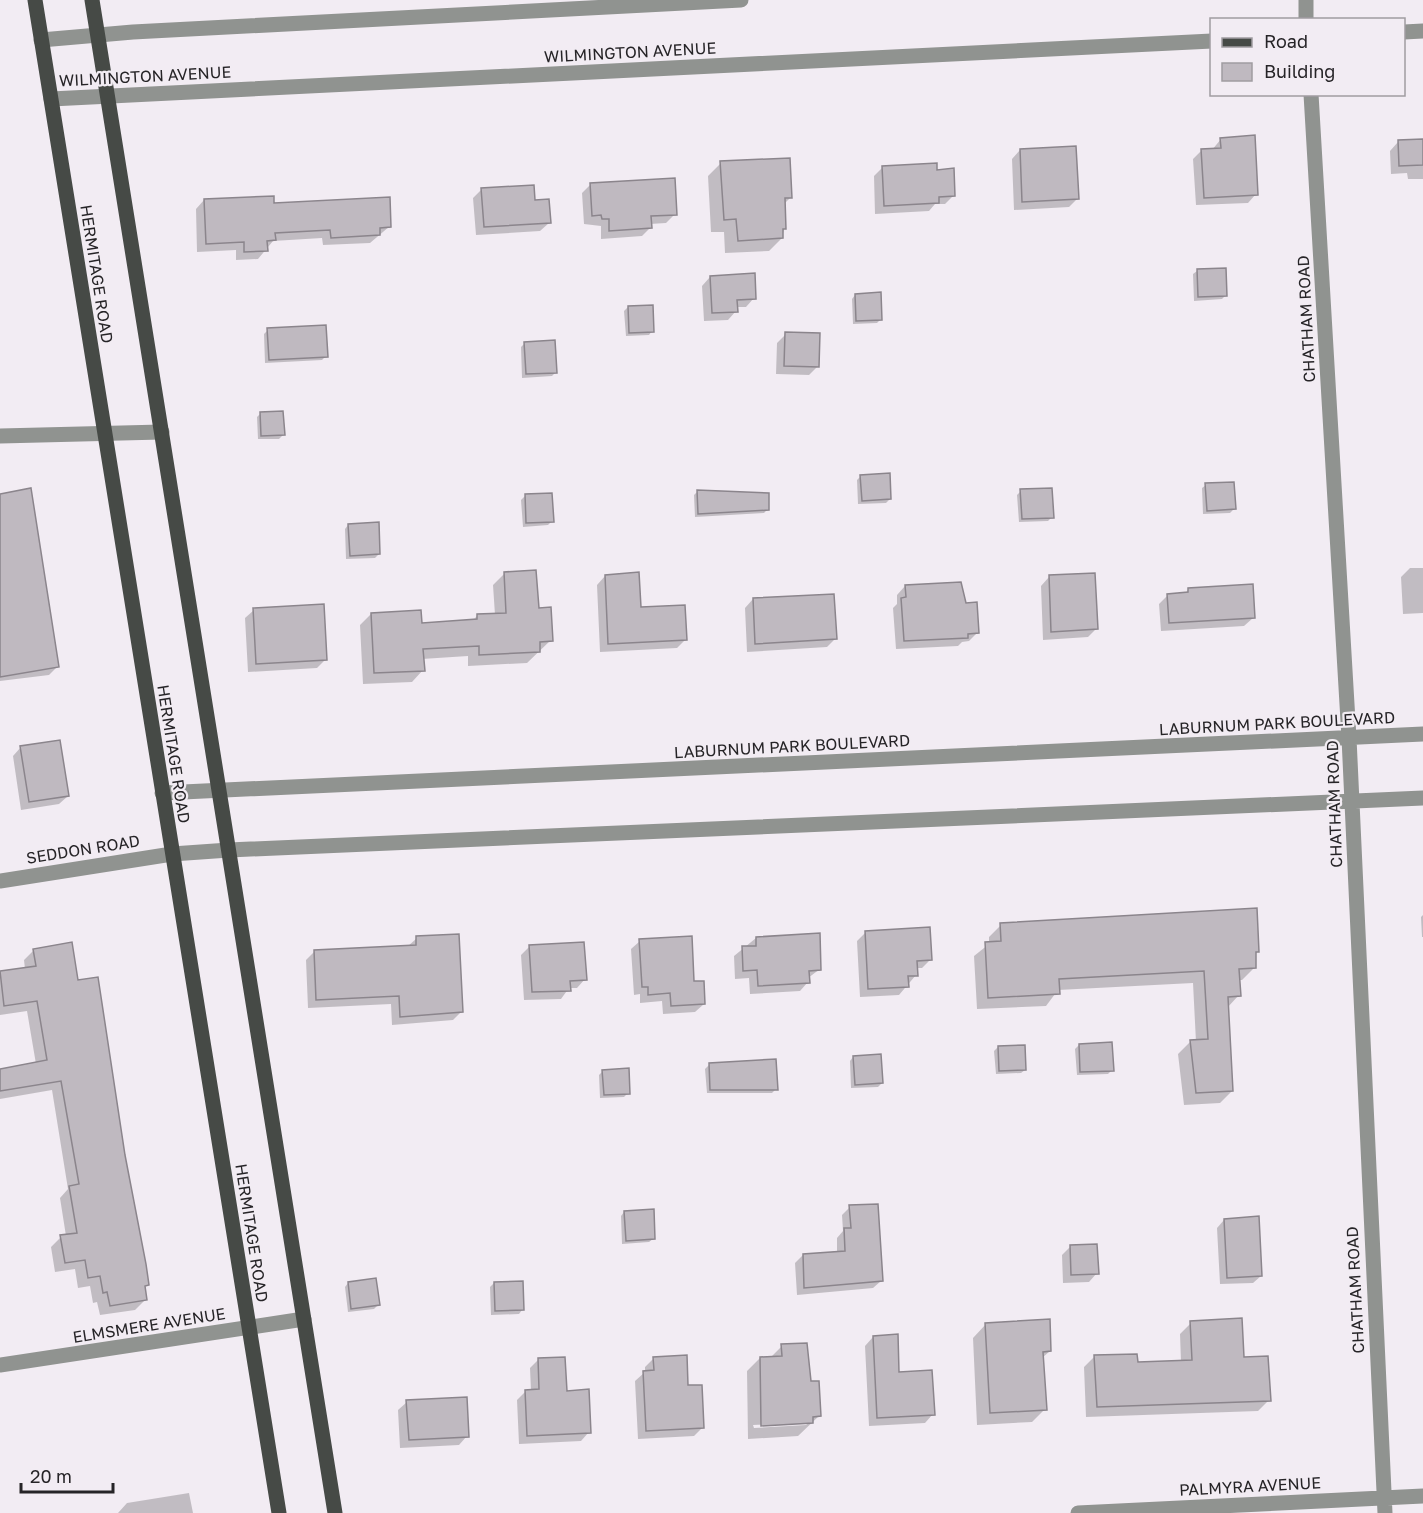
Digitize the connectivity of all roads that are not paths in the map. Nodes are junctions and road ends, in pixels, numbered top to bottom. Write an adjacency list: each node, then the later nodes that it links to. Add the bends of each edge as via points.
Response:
1 (35, 0): 9 (main road, HERMITAGE ROAD)
2 (92, 0): 8 (main road)
3 (741, 0): 8 (street)
4 (1306, 0): 5 (street)
5 (1306, 18)
6 (1423, 31): 7 (street)
7 (1405, 32)
8 (97, 34): 9 (street); 11 (main road)
9 (41, 40): 13 (main road, HERMITAGE ROAD)
10 (1210, 42): 11 (street, WILMINGTON AVENUE)
11 (108, 96): 13 (street, WILMINGTON AVENUE); 14 (main road)
12 (1311, 96): 18 (street, CHATHAM ROAD)
13 (51, 99): 15 (main road, HERMITAGE ROAD)
14 (162, 432): 15 (street); 19 (main road)
15 (104, 434): 16 (street); 20 (main road, HERMITAGE ROAD)
16 (0, 436)
17 (1423, 734): 18 (street, LABURNUM PARK BOULEVARD)
18 (1349, 738): 19 (street, LABURNUM PARK BOULEVARD); 22 (street, CHATHAM ROAD)
19 (219, 792): 20 (street, LABURNUM PARK BOULEVARD); 23 (main road)
20 (162, 794): 24 (main road, HERMITAGE ROAD)
21 (1423, 798): 22 (street)
22 (1352, 802): 23 (street); 30 (street, CHATHAM ROAD)
23 (229, 850): 24 (street); 26 (main road)
24 (172, 854): 25 (street, SEDDON ROAD); 27 (main road, HERMITAGE ROAD)
25 (0, 880)
26 (304, 1319): 27 (street, ELMSMERE AVENUE); 32 (main road)
27 (249, 1327): 28 (street, ELMSMERE AVENUE); 31 (main road, HERMITAGE ROAD)
28 (0, 1365)
29 (1423, 1496): 30 (street, PALMYRA AVENUE)
30 (1384, 1505): 33 (street, PALMYRA AVENUE)
31 (279, 1513)
32 (335, 1513)
33 (1078, 1513)

